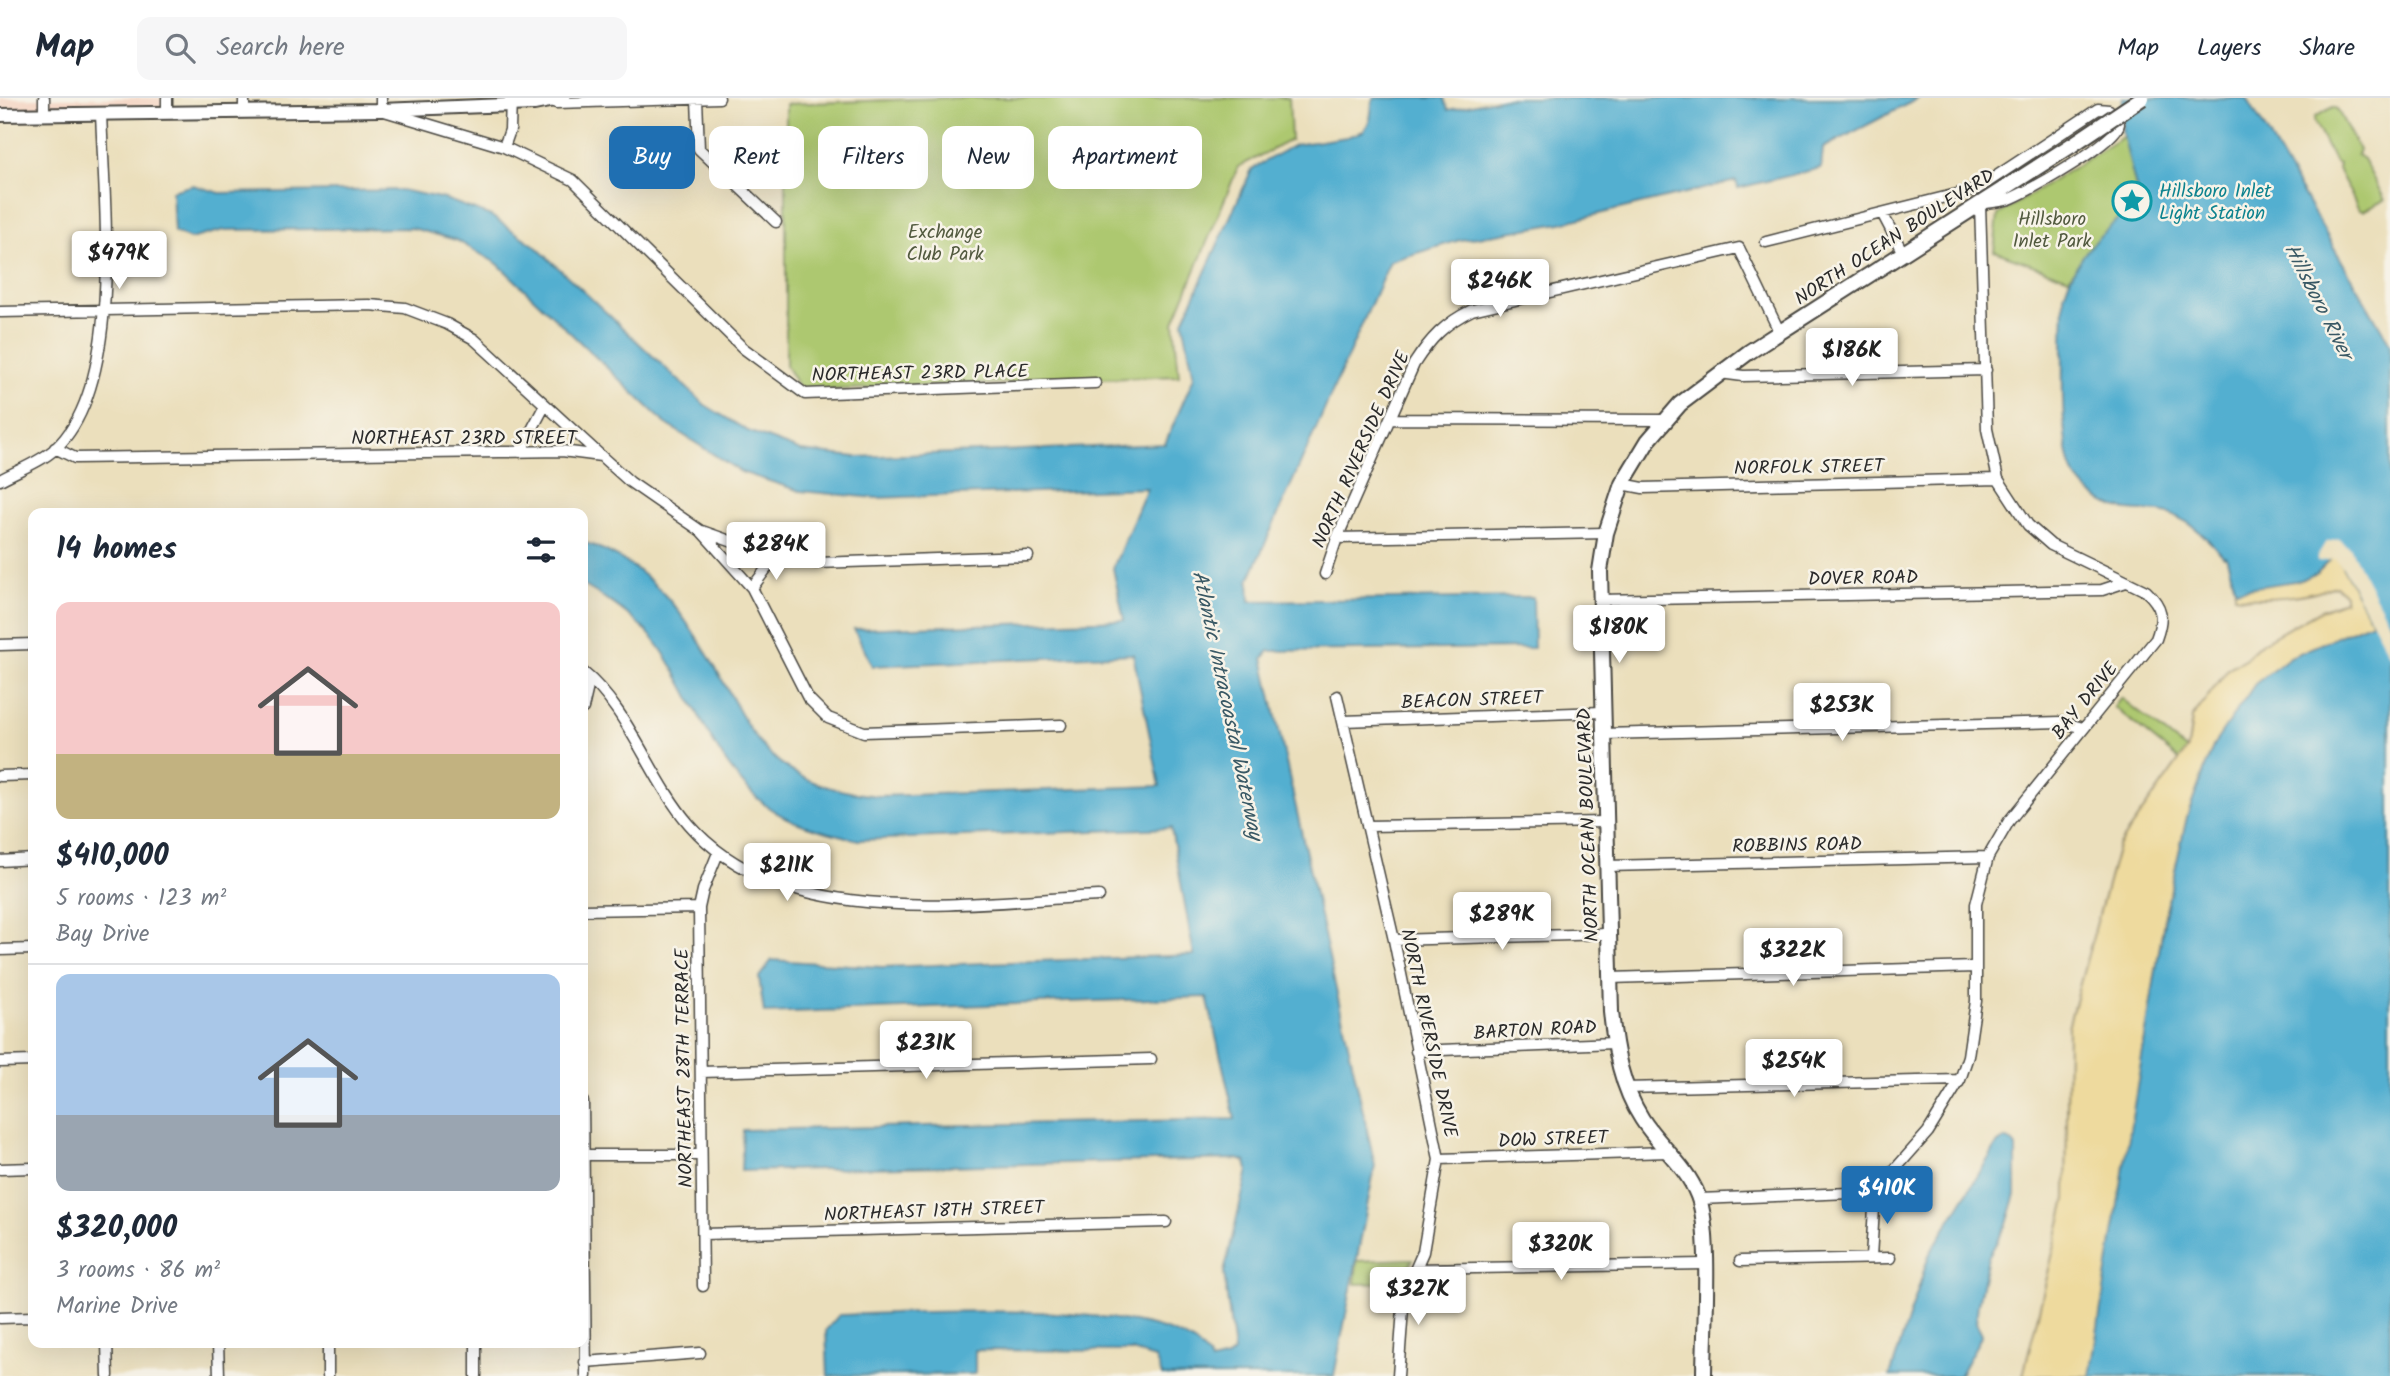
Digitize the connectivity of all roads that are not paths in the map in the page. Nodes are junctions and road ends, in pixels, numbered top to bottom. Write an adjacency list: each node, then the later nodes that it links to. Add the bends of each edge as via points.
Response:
1 (44, 98): 14 (street)
2 (167, 98): 12 (street)
3 (564, 98): 10 (street)
4 (719, 98): 7 (street)
5 (2142, 98): 17 (main road, NORTH OCEAN BOULEVARD, bridge)
6 (653, 99): 7 (street); 10 (street)
7 (697, 99): 19 (street, via 699,149)
8 (511, 102): 9 (street); 10 (street); 16 (street)
9 (381, 104): 11 (street); 16 (street, NORTHEAST 23RD PLACE)
10 (534, 104)
11 (244, 105): 12 (street)
12 (167, 112): 13 (street)
13 (101, 113): 14 (street); 22 (street)
14 (44, 114): 15 (street)
15 (0, 115)
16 (504, 147): 27 (street, NORTHEAST 23RD PLACE, via 573,180 743,348 805,394)
17 (1980, 204): 18 (street, via 2009,199 2045,180 2112,137 2119,124 2109,110 2098,109 1977,189); 21 (main road, NORTH OCEAN BOULEVARD); 25 (street, BAY DRIVE)
18 (1882, 213): 20 (street); 21 (street)
19 (776, 222)
20 (1766, 242)
21 (1903, 253): 24 (main road, NORTH OCEAN BOULEVARD)
22 (104, 311): 23 (street); 28 (street, via 405,308 474,339); 31 (street, via 100,358 90,391)
23 (0, 312)
24 (1780, 333): 26 (main road, NORTH OCEAN BOULEVARD); 29 (street, NORTH RIVERSIDE DRIVE, via 1739,248 1456,317 1428,342 1414,364)
25 (1986, 370): 26 (street); 34 (street, BAY DRIVE, via 1987,429)
26 (1719, 373): 30 (main road, NORTH OCEAN BOULEVARD)
27 (1095, 383)
28 (545, 405): 32 (street); 33 (street)
29 (1392, 419): 30 (street); 39 (street, NORTH RIVERSIDE DRIVE)
30 (1665, 419): 36 (main road, NORTH OCEAN BOULEVARD)
31 (55, 448): 32 (street, NORTHEAST 23RD STREET, via 75,457); 35 (street)
32 (520, 452): 33 (street, NORTHEAST 23RD STREET)
33 (601, 456): 37 (street, NORTHEAST 23RD STREET)
34 (1998, 479): 36 (street, NORFOLK STREET, via 1643,488); 43 (street, BAY DRIVE, via 2028,525 2051,545)
35 (0, 480)
36 (1622, 484): 38 (main road, NORTH OCEAN BOULEVARD)
37 (701, 531): 41 (street); 44 (street, NORTHEAST 23RD STREET)
38 (1606, 533): 39 (street); 45 (main road, NORTH OCEAN BOULEVARD)
39 (1337, 538): 42 (street, NORTH RIVERSIDE DRIVE)
40 (1028, 556): 41 (street, via 844,563)
41 (775, 557): 44 (street)
42 (1325, 574)
43 (2126, 582): 45 (street, DOVER ROAD, via 2102,590); 53 (street, BAY DRIVE, via 2158,602 2163,619 2156,639)
44 (752, 588): 52 (street, NORTHEAST 23RD STREET, via 808,698 828,718 844,726 893,733)
45 (1600, 600): 50 (main road, NORTH OCEAN BOULEVARD)
46 (28, 644): 47 (street)
47 (0, 645)
48 (588, 676): 59 (street, via 622,721 664,793)
49 (1338, 696): 51 (street, NORTH RIVERSIDE DRIVE)
50 (1603, 712): 51 (street, BEACON STREET); 54 (main road, NORTH OCEAN BOULEVARD)
51 (1343, 721): 58 (street, NORTH RIVERSIDE DRIVE)
52 (1061, 725)
53 (2083, 728): 54 (street, via 2061,722); 60 (street, BAY DRIVE, via 2009,821)
54 (1603, 734): 57 (main road, NORTH OCEAN BOULEVARD)
55 (28, 775): 56 (street)
56 (0, 776)
57 (1606, 822): 58 (street); 63 (main road, NORTH OCEAN BOULEVARD)
58 (1367, 826): 68 (street, NORTH RIVERSIDE DRIVE)
59 (718, 852): 64 (street, via 773,883 817,896 898,904); 65 (street, NORTHEAST 28TH TERRACE)
60 (1988, 857): 63 (street, ROBBINS ROAD); 71 (street, BAY DRIVE, via 1976,904)
61 (28, 859): 62 (street)
62 (0, 861)
63 (1607, 866): 67 (main road, NORTH OCEAN BOULEVARD)
64 (1099, 896)
65 (699, 908): 66 (street); 78 (street, NORTHEAST 28TH TERRACE)
66 (588, 910)
67 (1609, 934): 68 (street); 72 (main road, NORTH OCEAN BOULEVARD)
68 (1394, 940): 74 (street, NORTH RIVERSIDE DRIVE)
69 (28, 949): 70 (street)
70 (0, 950)
71 (1975, 967): 72 (street); 79 (street, BAY DRIVE, via 1975,1027)
72 (1610, 978): 73 (main road, NORTH OCEAN BOULEVARD)
73 (1614, 1043): 74 (street, BARTON ROAD); 80 (main road, NORTH OCEAN BOULEVARD)
74 (1416, 1051): 84 (street, NORTH RIVERSIDE DRIVE)
75 (1151, 1059): 78 (street)
76 (28, 1061): 77 (street)
77 (0, 1062)
78 (701, 1072): 83 (street, NORTHEAST 28TH TERRACE)
79 (1960, 1080): 80 (street); 87 (street, BAY DRIVE, via 1928,1132)
80 (1626, 1088): 81 (main road, NORTH OCEAN BOULEVARD)
81 (1668, 1152): 84 (street, DOW STREET); 88 (main road, NORTH OCEAN BOULEVARD)
82 (588, 1155): 83 (street)
83 (701, 1155): 90 (street, NORTHEAST 28TH TERRACE)
84 (1439, 1159): 95 (street, NORTH RIVERSIDE DRIVE)
85 (28, 1168): 86 (street)
86 (0, 1169)
87 (1875, 1192): 88 (street); 91 (street)
88 (1699, 1199): 94 (main road, NORTH OCEAN BOULEVARD)
89 (1166, 1222): 90 (street, NORTHEAST 18TH STREET)
90 (703, 1234): 96 (street, NORTHEAST 28TH TERRACE)
91 (1871, 1257): 92 (street); 93 (street)
92 (1890, 1258)
93 (1740, 1261)
94 (1704, 1264): 95 (street); 112 (main road, NORTH OCEAN BOULEVARD)
95 (1417, 1269): 111 (street, NORTH RIVERSIDE DRIVE, via 1404,1295)
96 (703, 1286)
97 (28, 1317): 98 (street)
98 (0, 1318)
99 (107, 1348): 106 (street)
100 (218, 1348): 107 (street)
101 (328, 1348): 108 (street)
102 (476, 1348): 109 (street)
103 (586, 1348): 105 (street)
104 (700, 1353): 105 (street)
105 (586, 1362): 110 (street)
106 (108, 1376)
107 (219, 1376)
108 (328, 1376)
109 (476, 1376)
110 (586, 1376)
111 (1398, 1376)
112 (1704, 1376)

